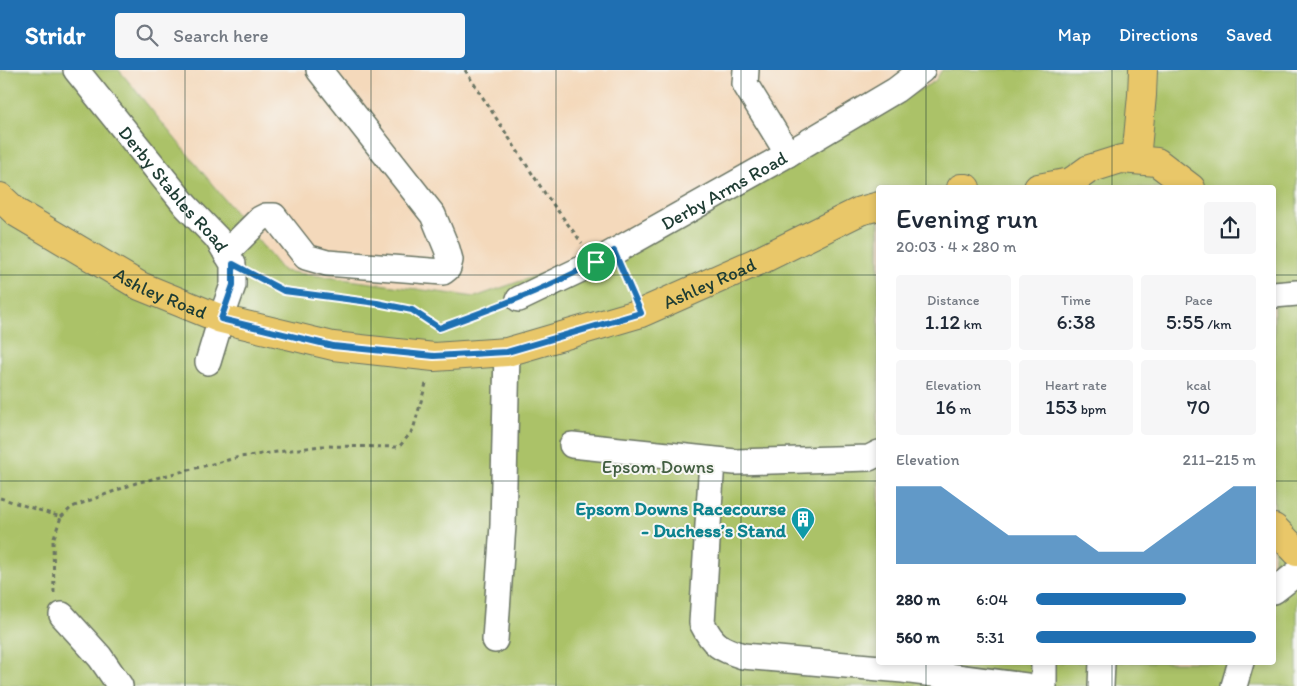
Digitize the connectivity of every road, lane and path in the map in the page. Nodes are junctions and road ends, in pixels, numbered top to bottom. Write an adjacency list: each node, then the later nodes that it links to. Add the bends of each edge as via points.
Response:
1 (76, 70): 14 (street, Derby Stables Road, via 186,206 217,238)
2 (319, 70): 14 (street, via 433,215 447,249 448,268 443,272 327,263 306,257 274,216 260,220)
3 (465, 70): 13 (path, via 546,194)
4 (746, 70): 7 (street, via 745,84)
5 (922, 70): 7 (street, Derby Arms Road, via 896,90)
6 (1143, 70): 8 (main road)
7 (788, 154): 13 (street, Derby Arms Road)
8 (1136, 160): 9 (main road, via 1121,159 1089,169); 10 (main road, via 1157,162)
9 (1070, 185)
10 (1186, 185)
11 (0, 197): 19 (main road, Ashley Road, via 17,213 140,286)
12 (876, 207): 18 (main road, Ashley Road, via 860,211 763,259)
13 (605, 257): 17 (street, Derby Arms Road); 18 (path)
14 (230, 258): 19 (street, Derby Stables Road, via 233,285); 20 (path, via 284,291 412,310)
15 (1297, 293): 16 (street)
16 (1276, 295)
17 (519, 299): 20 (path)
18 (641, 313): 21 (main road, Ashley Road)
19 (221, 319): 22 (main road, Ashley Road, via 333,346); 23 (street, Derby Stables Road)
20 (439, 328): 22 (path)
21 (507, 352): 22 (main road, Ashley Road); 34 (street, via 503,525)
22 (434, 356): 28 (path, via 413,430 398,447 321,446 240,457 136,483 72,507)
23 (208, 362)
24 (572, 446): 26 (street)
25 (876, 454): 26 (street, via 869,458)
26 (712, 460): 39 (street, via 702,623 711,640 724,650 743,656 903,670)
27 (0, 498): 28 (path)
28 (61, 517): 33 (path, via 53,540 54,595)
29 (1276, 530): 30 (main road)
30 (1297, 552)
31 (1297, 573): 32 (street)
32 (1276, 589)
33 (62, 616): 38 (street, via 100,657)
34 (495, 640)
35 (1044, 665): 40 (street)
36 (1102, 665): 41 (street)
37 (1240, 665): 42 (street)
38 (120, 686)
39 (1026, 686)
40 (1044, 686)
41 (1101, 686)
42 (1234, 686)

